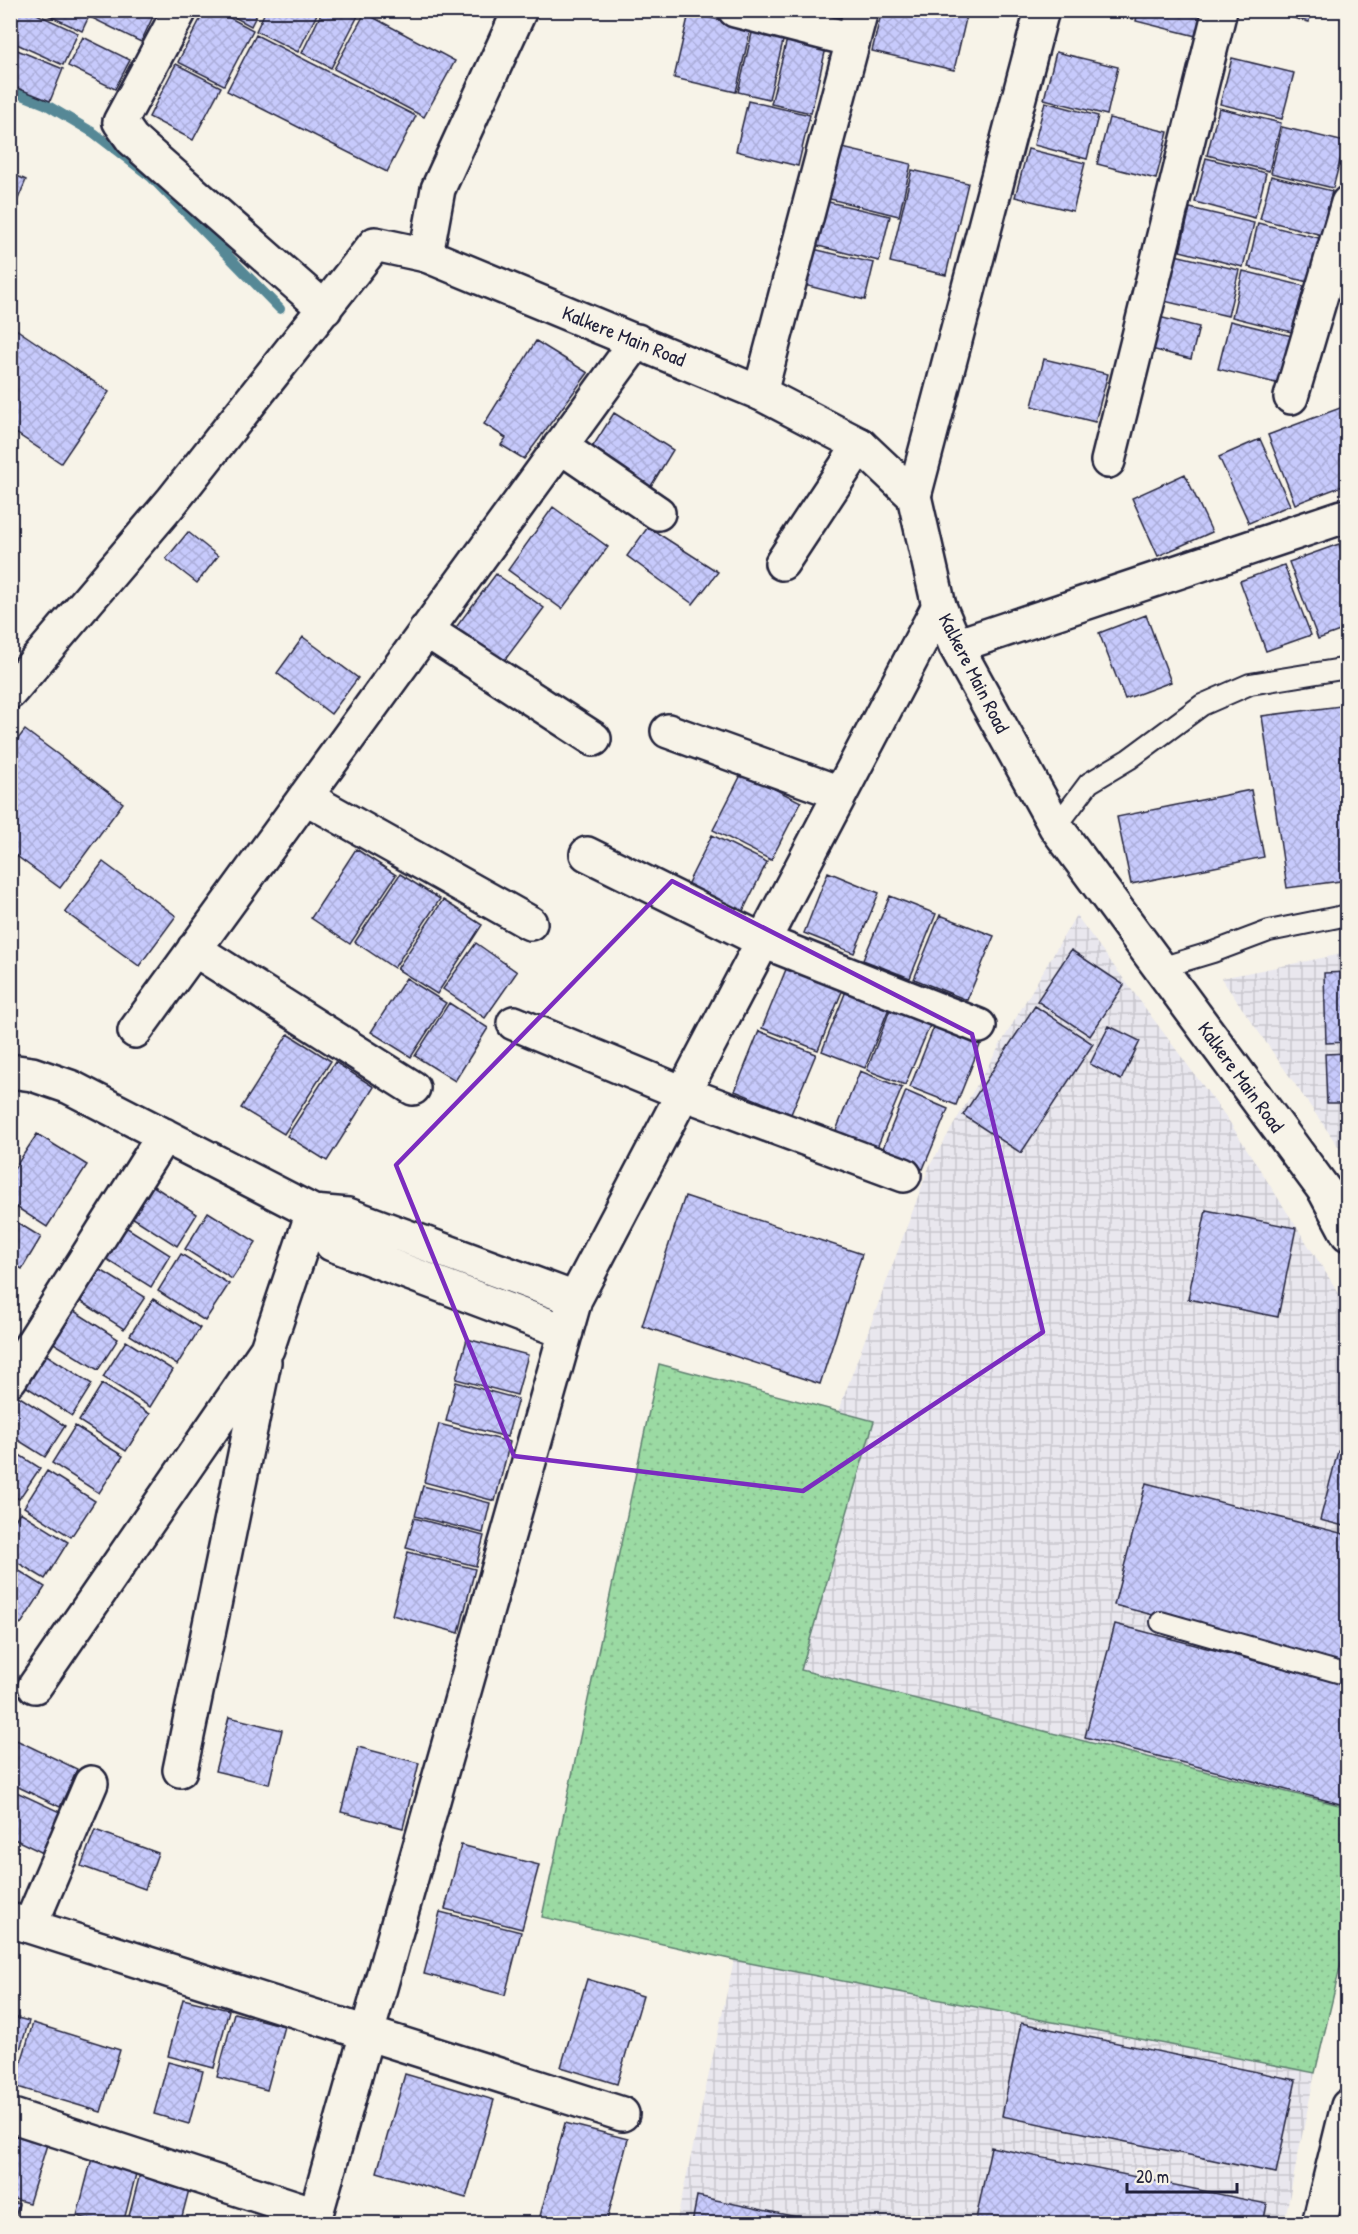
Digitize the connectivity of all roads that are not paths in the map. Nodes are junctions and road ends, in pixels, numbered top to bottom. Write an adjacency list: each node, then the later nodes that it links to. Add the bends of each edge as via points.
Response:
1 (180, 10): 9 (street, via 120,122 132,139)
2 (520, 10): 8 (street, via 438,189)
3 (735, 10): 6 (street)
4 (1042, 10): 16 (street)
5 (1220, 10): 15 (street)
6 (857, 25): 11 (street)
7 (1347, 203): 12 (street)
8 (426, 255): 9 (street, Kalkere Main Road, via 375,244); 10 (street, Kalkere Main Road)
9 (325, 309): 24 (street, via 173,500)
10 (637, 341): 11 (street, Kalkere Main Road); 13 (street)
11 (760, 393): 14 (street, Kalkere Main Road)
12 (1291, 397)
13 (560, 446): 17 (street); 21 (street)
14 (860, 446): 16 (street, Kalkere Main Road); 19 (street)
15 (1108, 461)
16 (914, 496): 20 (street, Kalkere Main Road)
17 (658, 513)
18 (1341, 517): 22 (street)
19 (782, 563)
20 (939, 606): 22 (street, Kalkere Main Road); 27 (street)
21 (426, 630): 26 (street); 28 (street)
22 (956, 646): 29 (street, Kalkere Main Road)
23 (1347, 668): 29 (lane, via 1250,684 1202,705 1089,783)
24 (10, 692)
25 (668, 731): 27 (street)
26 (594, 739)
27 (840, 793): 33 (street)
28 (305, 797): 32 (street); 34 (street)
29 (1056, 827): 35 (street, Kalkere Main Road)
30 (587, 854): 33 (street)
31 (1347, 915): 35 (lane, via 1269,931)
32 (530, 923)
33 (763, 941): 37 (street); 41 (street)
34 (194, 950): 38 (street); 40 (street)
35 (1160, 968): 44 (street, Kalkere Main Road)
36 (514, 1023): 41 (street)
37 (979, 1026)
38 (135, 1031)
39 (10, 1071): 42 (street, via 70,1087)
40 (413, 1088)
41 (683, 1093): 43 (street); 47 (street)
42 (164, 1136): 45 (street); 50 (street)
43 (904, 1175)
44 (1336, 1191): 46 (street, Kalkere Main Road)
45 (314, 1212): 47 (street, via 348,1215); 48 (street, via 332,1244); 49 (street)
46 (1347, 1234)
47 (575, 1299): 48 (street)
48 (566, 1332): 57 (street)
49 (267, 1349): 53 (street); 54 (street)
50 (10, 1379)
51 (1161, 1622): 52 (lane)
52 (1347, 1675)
53 (35, 1686)
54 (180, 1770)
55 (91, 1782): 56 (street)
56 (20, 1923): 57 (street)
57 (366, 2034): 59 (street); 61 (street)
58 (1347, 2106): 62 (street)
59 (622, 2114)
60 (10, 2115): 61 (street)
61 (314, 2218)
62 (1319, 2223)

